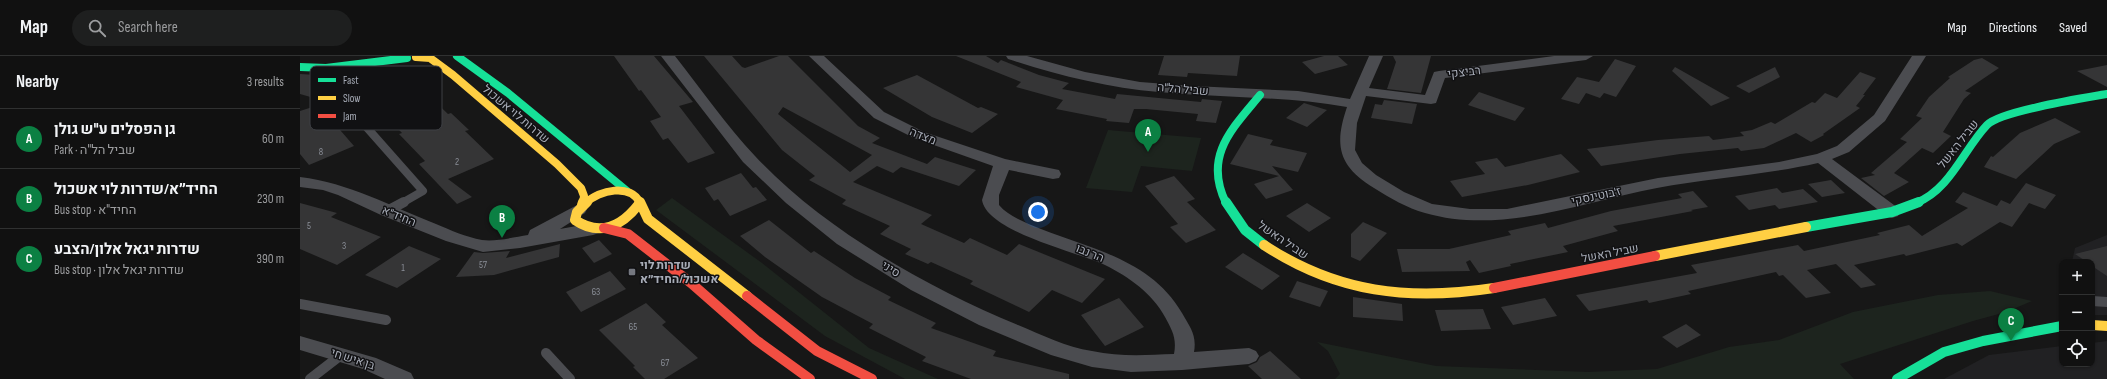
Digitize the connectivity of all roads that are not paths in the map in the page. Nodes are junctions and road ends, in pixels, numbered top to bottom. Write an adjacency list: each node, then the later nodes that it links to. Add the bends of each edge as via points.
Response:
1 (378, 56): 11 (main road)
2 (397, 56): 10 (main road, שדרות לוי אשכול)
3 (458, 56): 24 (main road, שדרות לוי אשכול, via 508,93)
4 (668, 56): 42 (street, סיני, via 749,159 792,200 843,240 917,285 986,320 1058,350 1092,359 1131,364)
5 (816, 56): 21 (street, מצדה, via 879,115 918,135)
6 (1013, 56): 17 (street, שביל הל"ה, via 1050,68 1157,88)
7 (1376, 56): 18 (street, ז'בוטינסקי)
8 (1586, 56): 18 (street, רביצקי, via 1439,75 1431,100)
9 (1919, 56): 20 (street, ז'בוטינסקי, via 1880,118 1843,149)
10 (414, 57): 11 (main road); 12 (main road, שדרות לוי אשכול, via 430,58)
11 (343, 66)
12 (441, 66)
13 (300, 67): 14 (main road)
14 (310, 67)
15 (442, 67): 26 (main road, שדרות לוי אשכול, via 557,164 581,188 584,196)
16 (2107, 94): 28 (main road, שביל האשל, via 2021,111 1988,124 1958,167 1926,199)
17 (1260, 95): 18 (street, שביל הל"ה); 28 (main road, שביל האשל, via 1224,141 1216,163 1219,184 1230,209 1245,230 1270,250 1301,268 1349,284 1399,293 1435,294 1504,287 1723,242)
18 (1357, 97): 20 (street, ז'בוטינסקי, via 1349,123 1347,150 1356,166 1370,179 1398,196 1429,209 1463,214 1507,215 1658,183 1779,168)
19 (368, 130): 27 (lane, via 423,191)
20 (1821, 158): 28 (street)
21 (1001, 163): 22 (street, מצדה); 42 (street, הר נבו, via 1002,169 990,198 991,208 1015,225 1101,256 1131,272 1159,294 1185,337)
22 (1053, 174)
23 (300, 182): 27 (street, החיד"א, via 344,191)
24 (628, 191): 25 (main road, שדרות לוי אשכול, via 639,198); 26 (main road, via 602,194)
25 (639, 204): 29 (main road, via 624,221); 47 (main road, via 648,219 817,351)
26 (580, 207): 29 (main road, שדרות לוי אשכול, via 575,220 578,225); 30 (street, החיד"א, via 541,232)
27 (386, 211): 30 (street, החיד"א, via 468,243 483,246)
28 (1892, 212)
29 (599, 228): 30 (street, החיד"א); 46 (main road, שדרות לוי אשכול, via 628,234 691,283 756,340)
30 (500, 245)
31 (2095, 301): 32 (lane)
32 (2107, 302)
33 (300, 304): 34 (lane)
34 (386, 320)
35 (2095, 325): 36 (main road)
36 (2107, 326)
37 (2059, 327): 48 (main road, via 1983,341 1944,352)
38 (300, 343): 40 (street, בן איש חי)
39 (546, 353): 45 (lane)
40 (341, 355): 43 (lane); 44 (street, בן איש חי, via 369,363)
41 (1250, 356): 42 (street, סיני)
42 (1182, 362)
43 (310, 379)
44 (404, 379)
45 (570, 379)
46 (810, 379)
47 (872, 379)
48 (1897, 379)

